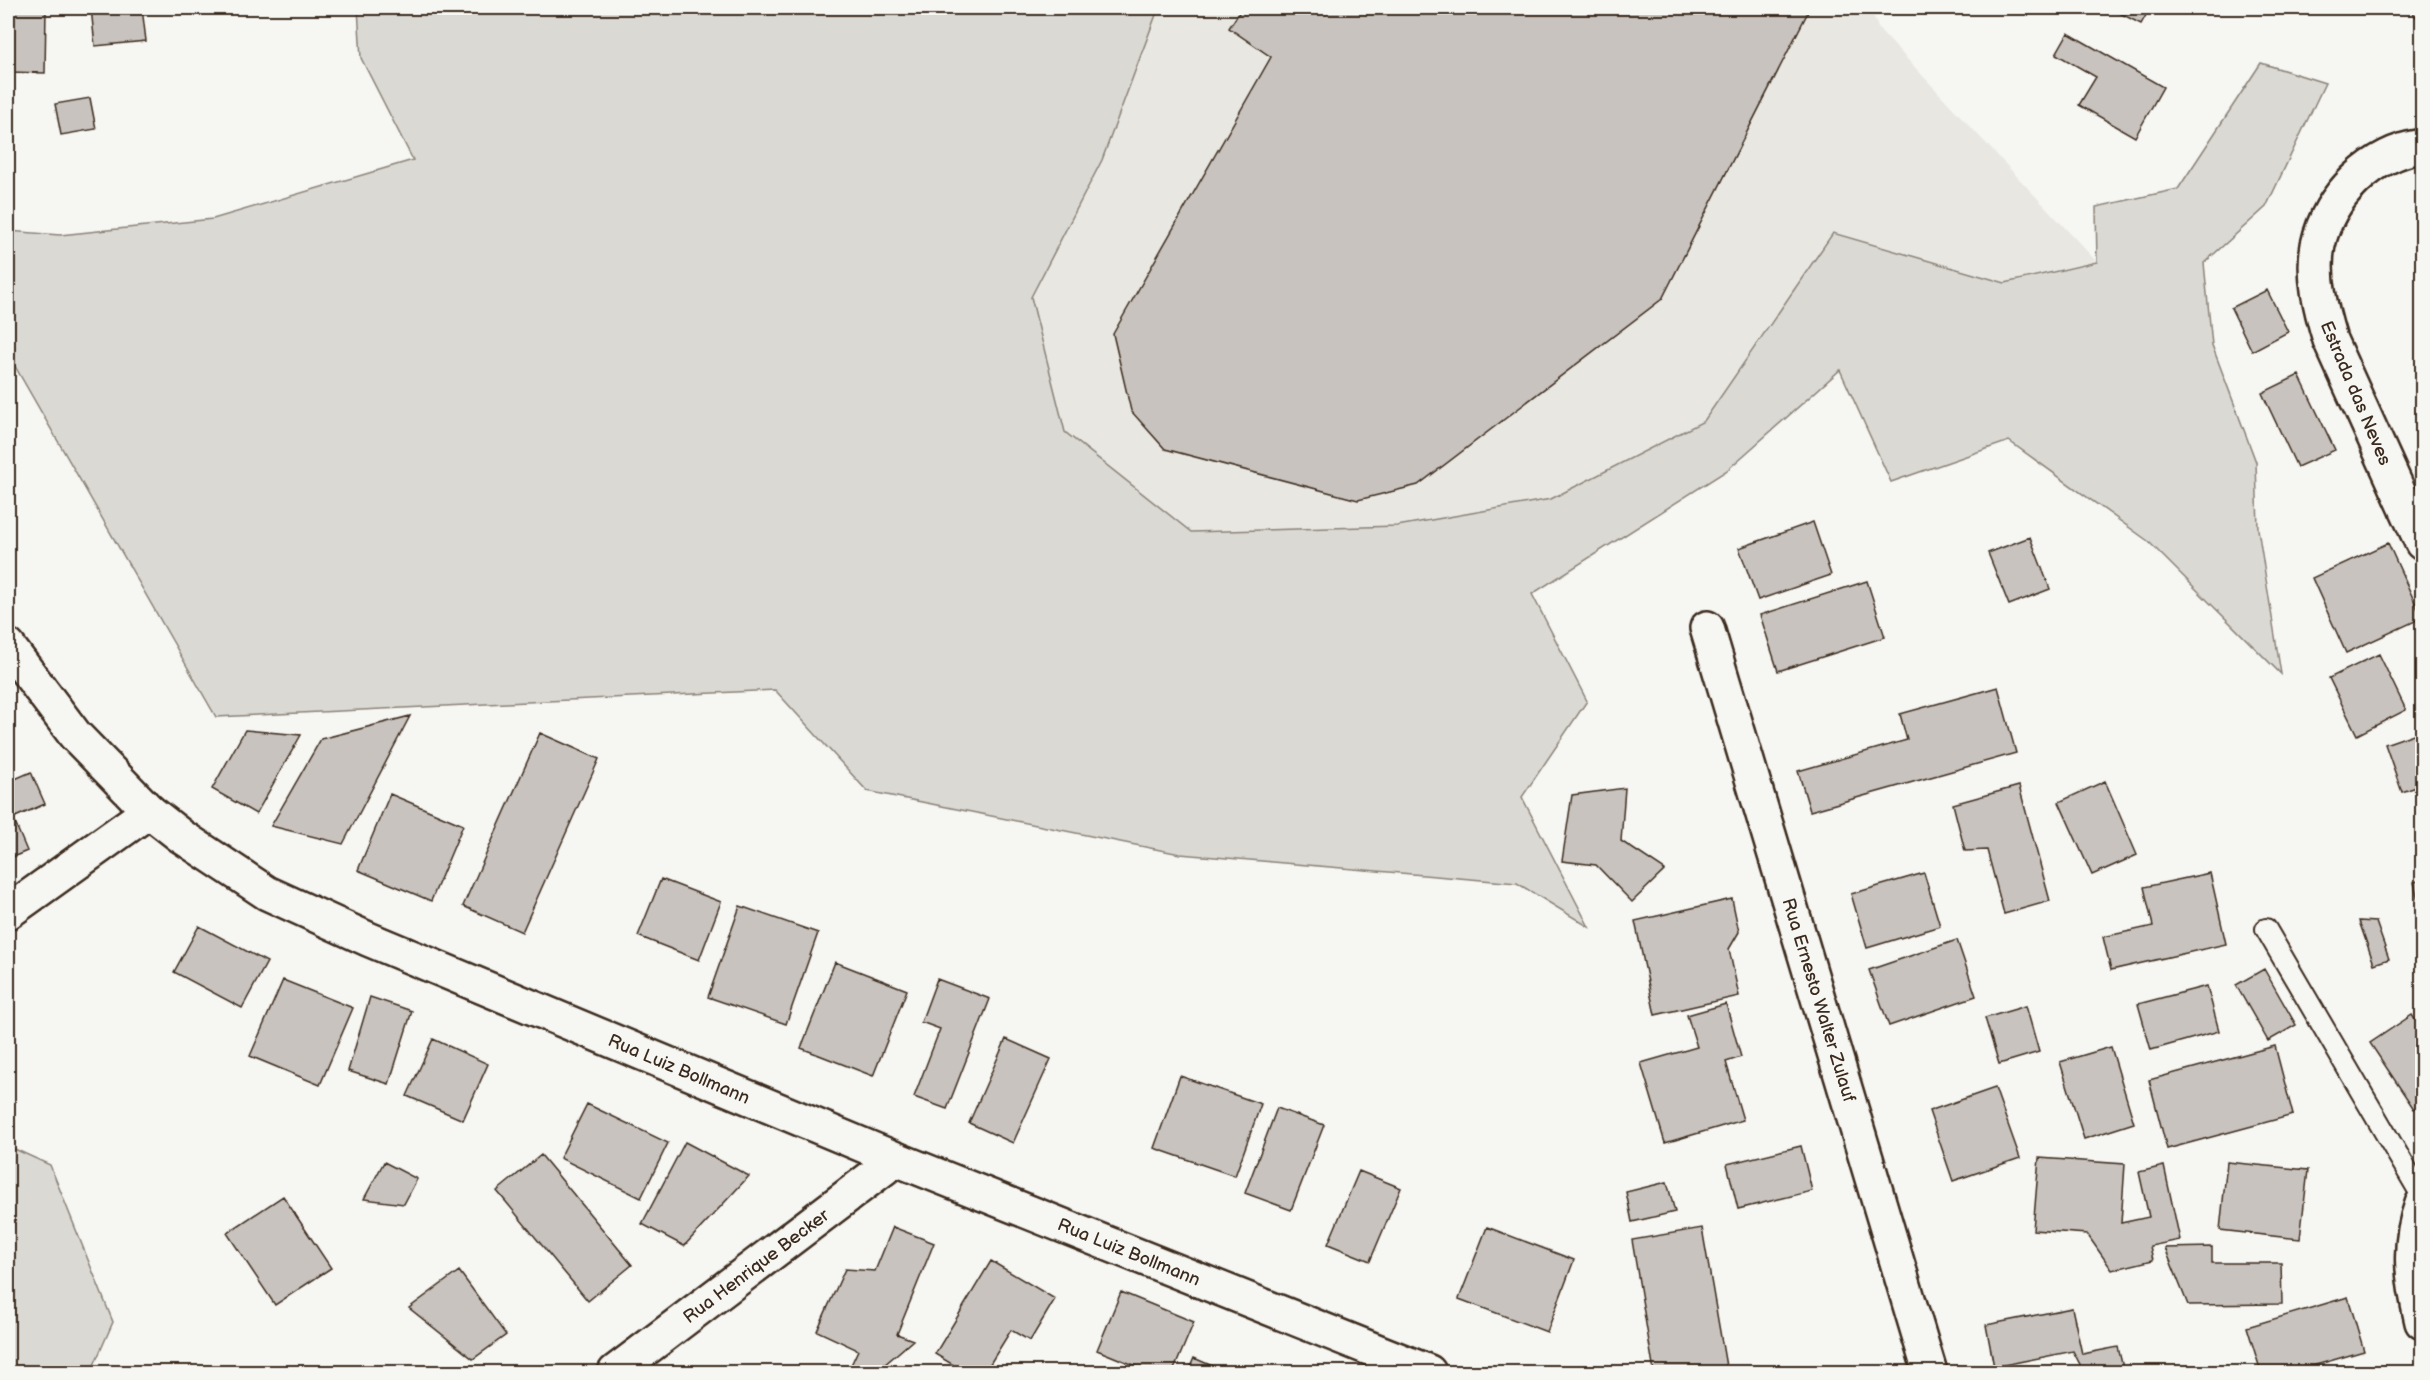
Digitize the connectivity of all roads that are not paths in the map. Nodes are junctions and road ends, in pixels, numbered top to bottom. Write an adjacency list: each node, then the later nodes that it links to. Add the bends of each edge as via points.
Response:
1 (2422, 146): 2 (street, Estrada das Neves, via 2390,155 2364,171 2344,192 2318,245 2317,277 2330,340)
2 (2422, 543)
3 (1707, 628): 14 (street, Rua Ernesto Walter Zulauf)
4 (8, 646): 5 (street, Rua Luiz Bollmann, via 75,735)
5 (149, 811): 6 (street); 8 (street, Rua Luiz Bollmann, via 222,865 309,914)
6 (8, 912)
7 (2266, 929): 9 (lane)
8 (896, 1159): 12 (street, Rua Henrique Becker); 13 (street, Rua Luiz Bollmann)
9 (2422, 1196)
10 (2422, 1204): 11 (street, via 2414,1226 2411,1258)
11 (2422, 1322)
12 (615, 1372)
13 (1429, 1372)
14 (1930, 1372)

